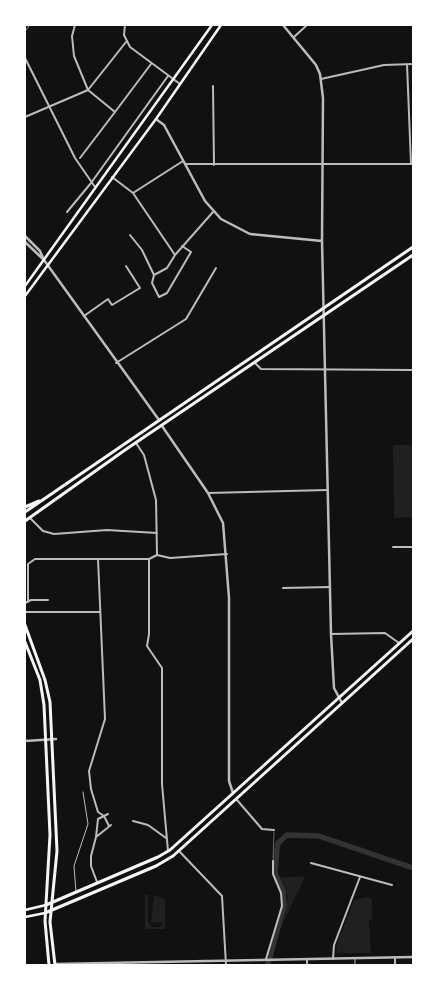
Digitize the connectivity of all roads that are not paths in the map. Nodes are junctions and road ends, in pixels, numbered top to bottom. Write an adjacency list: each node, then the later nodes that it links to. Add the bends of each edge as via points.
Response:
1 (75, 25): 18 (street, via 72,36 74,56)
2 (125, 25): 8 (street)
3 (212, 25): 15 (main road)
4 (221, 25): 16 (main road)
5 (283, 25): 7 (street)
6 (308, 25): 7 (street)
7 (294, 37): 14 (street, via 316,65)
8 (126, 42): 10 (street); 18 (street)
9 (25, 58): 19 (street)
10 (151, 64): 13 (street); 20 (street)
11 (407, 64): 12 (street); 14 (street, via 384,65); 26 (street)
12 (413, 64)
13 (168, 76): 15 (street); 29 (street)
14 (321, 79): 25 (street)
15 (173, 80): 16 (street); 30 (main road)
16 (180, 84): 22 (main road)
17 (213, 86): 27 (street)
18 (88, 90): 19 (street); 20 (street)
19 (49, 106): 21 (street); 29 (street)
20 (116, 112): 23 (street)
21 (25, 117)
22 (156, 119): 24 (street, via 164,125); 28 (main road)
23 (80, 158)
24 (184, 163): 27 (street); 31 (street); 33 (street)
25 (323, 164): 26 (street); 27 (street); 36 (street)
26 (412, 164)
27 (214, 165)
28 (112, 177): 31 (street); 43 (main road)
29 (91, 183): 30 (street); 32 (street)
30 (95, 187): 42 (main road)
31 (134, 193): 40 (street)
32 (67, 212)
33 (213, 212): 36 (street, via 246,233); 38 (street)
34 (130, 235): 46 (street, via 142,250)
35 (25, 236): 42 (street)
36 (322, 241): 49 (street)
37 (25, 242): 42 (street)
38 (182, 246): 40 (street); 46 (street, via 191,252 167,293 159,297 152,283)
39 (413, 247): 49 (main road)
40 (175, 255): 46 (street, via 167,268)
41 (413, 256): 50 (main road)
42 (44, 260): 43 (street); 47 (main road)
43 (47, 264): 48 (main road); 51 (street)
44 (126, 266): 51 (street, via 140,288 112,305 108,299)
45 (216, 268): 52 (street, via 186,319)
46 (154, 275)
47 (25, 286)
48 (25, 296)
49 (324, 307): 50 (street); 56 (main road)
50 (324, 315): 53 (main road); 54 (street)
51 (83, 316): 52 (street)
52 (116, 363): 56 (street)
53 (255, 363): 54 (street, via 260,369); 57 (main road)
54 (326, 370): 55 (street); 59 (street)
55 (413, 370)
56 (159, 420): 61 (main road)
57 (162, 426): 58 (main road); 60 (street)
58 (136, 443): 64 (main road); 68 (street, via 144,455 156,500)
59 (327, 490): 60 (street); 75 (street)
60 (208, 493): 71 (street, via 224,523)
61 (46, 497): 62 (main road); 63 (main road)
62 (25, 506)
63 (25, 512)
64 (34, 514): 65 (main road); 66 (main road)
65 (30, 518): 67 (main road); 68 (street, via 44,531 54,534 107,530)
66 (25, 521)
67 (25, 525)
68 (157, 534): 72 (street)
69 (393, 547): 70 (street)
70 (413, 547)
71 (227, 554): 72 (street, via 170,558); 93 (street, via 229,782)
72 (157, 555): 74 (street)
73 (98, 559): 74 (street); 78 (street, via 31,560 28,564); 80 (street)
74 (149, 559): 99 (street, via 147,646 162,668 162,784)
75 (330, 587): 76 (street); 83 (street)
76 (282, 588)
77 (48, 600): 78 (street)
78 (26, 602)
79 (25, 612): 80 (street)
80 (99, 612): 98 (street, via 105,719 89,771 90,789 98,812 110,826)
81 (25, 625): 89 (main road, via 48,692)
82 (413, 631): 86 (main road)
83 (331, 634): 86 (street, via 385,633); 87 (street, via 334,688)
84 (413, 639): 88 (main road)
85 (25, 642): 90 (main road, via 43,693)
86 (399, 643): 87 (main road)
87 (339, 699): 88 (street); 93 (main road)
88 (342, 703): 94 (main road)
89 (54, 739): 90 (street); 108 (main road, via 57,851)
90 (46, 740): 91 (street); 109 (main road, via 50,835)
91 (25, 741)
92 (83, 792): 107 (street, via 88,830 74,866)
93 (233, 793): 100 (main road)
94 (237, 800): 97 (street, via 262,829); 101 (main road)
95 (108, 814): 98 (street, via 98,819)
96 (134, 821): 99 (street, via 148,825)
97 (274, 830): 102 (lane)
98 (96, 837): 105 (street, via 91,866)
99 (166, 838): 100 (street)
100 (168, 851): 105 (main road)
101 (178, 851): 111 (main road, via 156,866); 121 (street, via 222,896)
102 (273, 861): 118 (street, via 273,874 282,900)
103 (311, 863): 104 (street)
104 (360, 877): 106 (street); 120 (street, via 334,946)
105 (98, 884): 107 (main road)
106 (392, 885)
107 (76, 893): 108 (main road)
108 (51, 903): 109 (main road); 111 (main road)
109 (46, 905): 110 (main road); 112 (main road)
110 (25, 910)
111 (51, 910): 112 (main road); 122 (main road)
112 (46, 913): 113 (main road); 123 (main road)
113 (25, 917)
114 (413, 924): 117 (street)
115 (395, 957): 116 (street); 117 (street); 127 (street)
116 (355, 958): 120 (street); 126 (street)
117 (413, 958)
118 (266, 959): 119 (street); 121 (street)
119 (307, 959): 120 (street); 125 (street)
120 (333, 959)
121 (226, 960): 122 (street); 124 (street)
122 (55, 964)
123 (49, 965)
124 (226, 965)
125 (307, 965)
126 (355, 965)
127 (395, 965)

